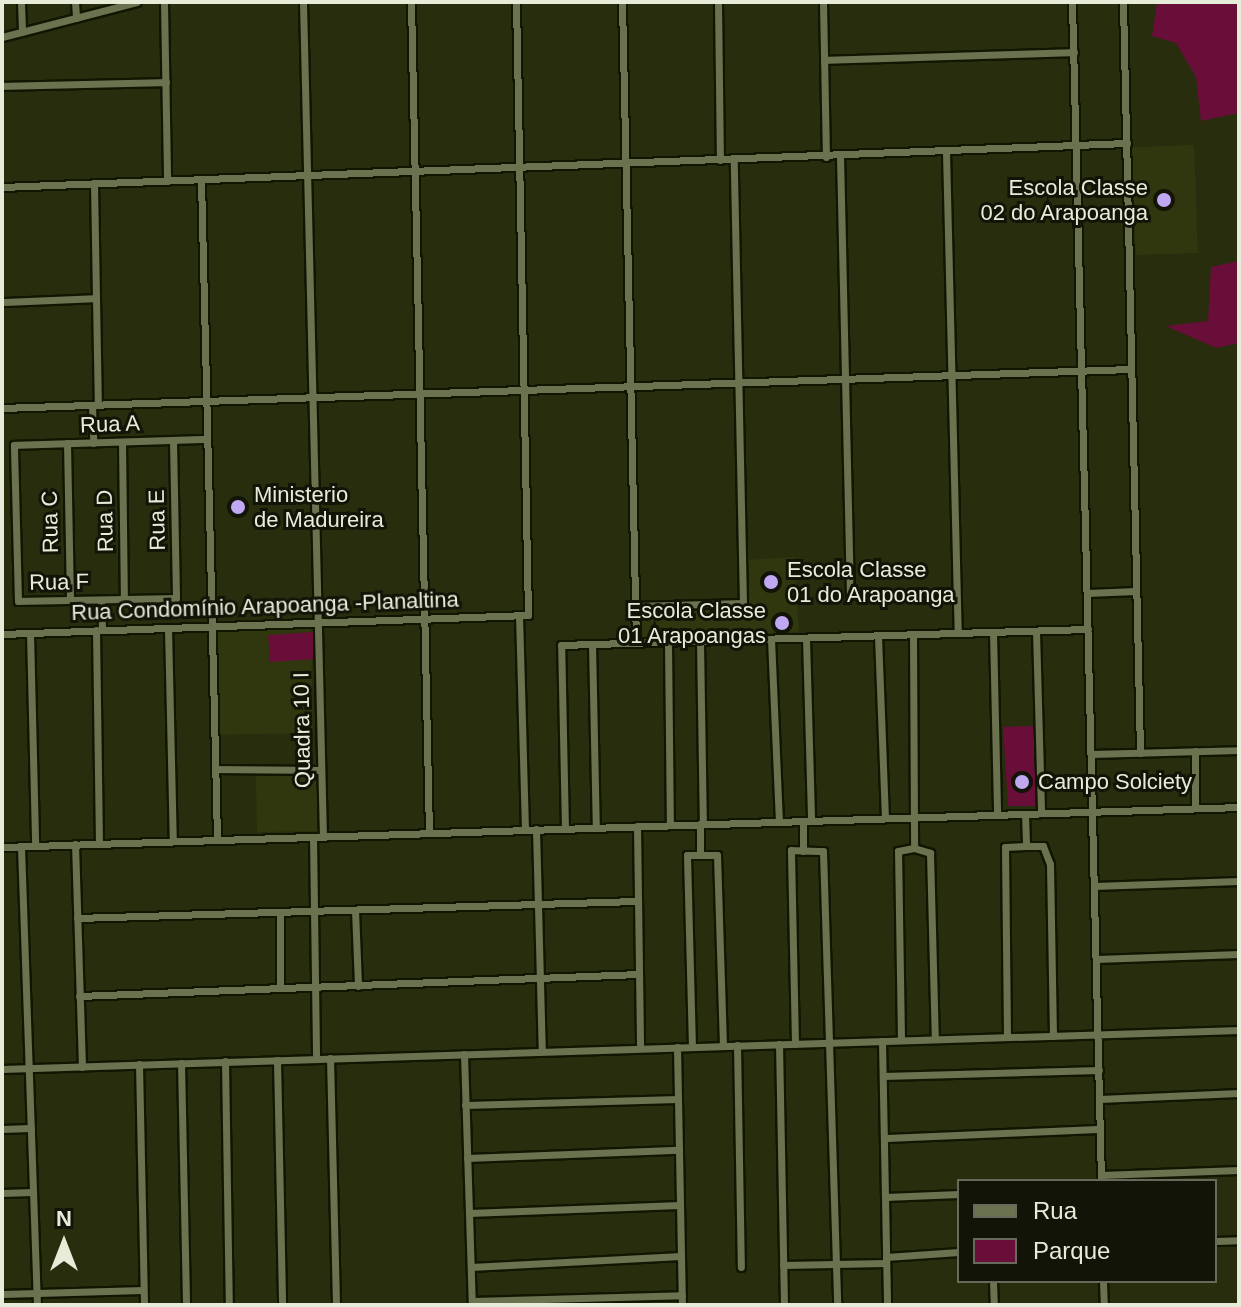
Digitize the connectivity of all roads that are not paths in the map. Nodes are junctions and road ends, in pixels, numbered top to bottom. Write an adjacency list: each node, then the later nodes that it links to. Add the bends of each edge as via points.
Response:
1 (21, 2): 15 (street)
2 (75, 2): 14 (street)
3 (137, 2): 13 (street)
4 (164, 2): 19 (street)
5 (303, 2): 31 (street, Quadra 10 I)
6 (411, 2): 30 (street)
7 (516, 2): 29 (street)
8 (622, 2): 28 (street)
9 (718, 2): 26 (street)
10 (823, 2): 18 (street)
11 (1072, 2): 17 (street)
12 (1123, 2): 21 (street)
13 (126, 3): 14 (street)
14 (76, 18): 15 (street)
15 (22, 32): 16 (street)
16 (2, 37)
17 (1074, 52): 18 (street); 22 (street)
18 (824, 60): 25 (street)
19 (166, 82): 20 (street); 33 (street)
20 (2, 86)
21 (1127, 143): 22 (street); 38 (street)
22 (1076, 148): 23 (street); 39 (street)
23 (946, 152): 24 (street); 40 (street)
24 (840, 156): 25 (street); 41 (street)
25 (826, 157): 27 (street)
26 (720, 160): 27 (street); 28 (street)
27 (734, 160): 42 (street)
28 (626, 164): 29 (street); 43 (street)
29 (519, 168): 30 (street); 44 (street)
30 (415, 172): 31 (street); 45 (street)
31 (307, 176): 32 (street); 46 (street, Quadra 10 I)
32 (201, 179): 33 (street); 47 (street)
33 (167, 181): 34 (street)
34 (94, 183): 35 (street); 36 (street)
35 (2, 187)
36 (96, 298): 37 (street); 48 (street)
37 (2, 302)
38 (1131, 369): 39 (street); 55 (street)
39 (1081, 371): 40 (street); 56 (street)
40 (952, 376): 41 (street); 74 (street)
41 (845, 379): 42 (street); 57 (street)
42 (739, 383): 43 (street); 63 (street, via 743,603)
43 (631, 387): 44 (street); 63 (street)
44 (524, 390): 45 (street); 64 (street, Rua Condomínio Arapoanga -Planaltina, via 528,615)
45 (420, 394): 46 (street); 65 (street)
46 (312, 398): 47 (street); 66 (street, Quadra 10 I)
47 (206, 401): 48 (street); 50 (street)
48 (95, 405): 49 (street); 54 (street)
49 (2, 408)
50 (207, 439): 51 (street, Rua A); 67 (street)
51 (173, 440): 52 (street, Rua A); 58 (street, Rua E)
52 (122, 442): 54 (street, Rua A); 59 (street, Rua D)
53 (67, 443): 54 (street, Rua A); 60 (street, Rua C); 62 (street, Rua A, via 14,445)
54 (93, 443)
55 (1136, 591): 56 (street); 86 (street)
56 (1087, 593): 69 (street)
57 (850, 595)
58 (176, 598): 59 (street, Rua F)
59 (124, 599): 61 (street, Rua F)
60 (70, 600): 61 (street, Rua F); 62 (street, Rua F)
61 (101, 600): 70 (street, Rua F)
62 (18, 601)
63 (635, 606): 82 (street)
64 (519, 615): 65 (street, Rua Condomínio Arapoanga -Planaltina); 106 (street)
65 (425, 619): 66 (street, Rua Condomínio Arapoanga -Planaltina); 107 (street)
66 (318, 623): 67 (street, Rua Condomínio Arapoanga -Planaltina); 89 (street, Quadra 10 I)
67 (212, 626): 68 (street, Rua Condomínio Arapoanga -Planaltina); 88 (street)
68 (168, 628): 70 (street, Rua Condomínio Arapoanga -Planaltina); 111 (street)
69 (1088, 629): 71 (street); 87 (street)
70 (99, 630): 73 (street, Rua Condomínio Arapoanga -Planaltina); 112 (street, Rua F)
71 (1036, 631): 72 (street); 93 (street)
72 (993, 632): 74 (street); 95 (street)
73 (30, 633): 75 (street, Rua Condomínio Arapoanga -Planaltina); 114 (street)
74 (958, 633): 76 (street)
75 (2, 634)
76 (913, 635): 77 (street); 96 (street)
77 (878, 636): 78 (street); 97 (street)
78 (806, 638): 79 (street); 98 (street)
79 (771, 639): 80 (street); 99 (street)
80 (700, 641): 81 (street); 100 (street)
81 (668, 642): 82 (street); 101 (street)
82 (636, 643): 83 (street)
83 (592, 644): 103 (street); 105 (street, via 561,645)
84 (1239, 750): 85 (street)
85 (1195, 751): 86 (street); 91 (street)
86 (1140, 753): 87 (street)
87 (1091, 754): 92 (street)
88 (215, 769): 89 (street); 110 (street)
89 (321, 770): 108 (street, Quadra 10 I)
90 (1239, 807): 91 (street)
91 (1195, 808): 92 (street)
92 (1092, 812): 93 (street); 122 (street)
93 (1041, 813): 94 (street)
94 (1025, 814): 95 (street); 115 (street)
95 (997, 815): 96 (street)
96 (916, 817): 97 (street); 118 (street)
97 (885, 818): 98 (street)
98 (807, 821): 99 (street); 119 (street)
99 (779, 822): 100 (street)
100 (701, 824): 101 (street); 120 (street)
101 (670, 825): 102 (street)
102 (637, 826): 103 (street); 123 (street)
103 (596, 828): 105 (street)
104 (536, 829): 105 (street); 106 (street); 124 (street)
105 (565, 829)
106 (525, 830): 107 (street)
107 (429, 833): 108 (street)
108 (323, 836): 109 (street)
109 (313, 837): 110 (street); 126 (street)
110 (217, 840): 111 (street)
111 (173, 841): 112 (street)
112 (99, 843): 113 (street)
113 (75, 844): 114 (street); 128 (street)
114 (35, 845): 117 (street)
115 (1026, 846): 139 (street, via 1043,846 1050,864); 140 (street, via 1005,847)
116 (2, 847): 117 (street)
117 (21, 847): 161 (street)
118 (914, 848): 141 (street, via 930,853); 142 (street, via 898,851)
119 (803, 851): 144 (street, via 823,851); 146 (street, via 791,850)
120 (700, 855): 148 (street, via 717,855); 150 (street, via 687,855)
121 (1239, 881): 122 (street)
122 (1094, 886): 130 (street)
123 (638, 901): 124 (street); 131 (street)
124 (538, 904): 125 (street); 132 (street)
125 (355, 910): 126 (street); 133 (street)
126 (314, 912): 127 (street); 134 (street)
127 (280, 913): 128 (street); 135 (street)
128 (77, 918): 136 (street)
129 (1239, 954): 130 (street)
130 (1096, 959): 138 (street)
131 (639, 974): 132 (street); 151 (street)
132 (540, 981): 133 (street); 152 (street)
133 (358, 986): 134 (street)
134 (315, 987): 135 (street); 154 (street)
135 (280, 988): 136 (street)
136 (79, 996): 160 (street)
137 (1239, 1030): 138 (street)
138 (1098, 1034): 139 (street); 163 (street)
139 (1053, 1036): 140 (street)
140 (1007, 1037): 141 (street)
141 (935, 1039): 142 (street)
142 (901, 1040): 143 (street)
143 (882, 1041): 144 (street); 164 (street)
144 (828, 1043): 146 (street); 189 (street)
145 (779, 1044): 146 (street); 147 (street); 188 (street)
146 (795, 1044)
147 (737, 1045): 148 (street); 191 (street)
148 (723, 1046): 150 (street)
149 (677, 1047): 150 (street); 151 (street); 166 (street)
150 (692, 1047)
151 (640, 1048): 152 (street)
152 (542, 1051): 153 (street)
153 (464, 1054): 155 (street); 168 (street)
154 (316, 1058): 155 (street); 156 (street)
155 (330, 1058): 205 (street)
156 (277, 1060): 157 (street); 204 (street)
157 (225, 1061): 158 (street); 203 (street)
158 (181, 1063): 159 (street); 202 (street)
159 (139, 1064): 160 (street); 194 (street)
160 (82, 1067): 161 (street)
161 (29, 1068): 162 (street); 169 (street)
162 (2, 1069)
163 (1099, 1070): 164 (street); 167 (street)
164 (883, 1076): 172 (street)
165 (1239, 1093): 167 (street)
166 (678, 1099): 168 (street); 173 (street)
167 (1099, 1099): 171 (street)
168 (465, 1105): 174 (street)
169 (31, 1128): 170 (street); 177 (street)
170 (2, 1129)
171 (1100, 1129): 172 (street); 176 (street)
172 (884, 1138): 180 (street)
173 (679, 1150): 174 (street); 181 (street)
174 (467, 1158): 182 (street)
175 (1239, 1170): 176 (street)
176 (1101, 1178)
177 (33, 1192): 178 (street); 195 (street)
178 (2, 1193)
179 (957, 1194): 180 (street)
180 (885, 1197): 187 (street)
181 (680, 1205): 182 (street); 186 (street)
182 (469, 1213): 190 (street)
183 (1239, 1240): 184 (street)
184 (1217, 1241)
185 (957, 1252): 187 (street)
186 (681, 1256): 190 (street); 197 (street)
187 (886, 1260): 189 (street); 209 (street)
188 (783, 1265): 189 (street); 207 (street)
189 (835, 1265): 208 (street)
190 (471, 1267): 199 (street)
191 (741, 1267)
192 (993, 1283): 210 (street)
193 (1103, 1283): 211 (street)
194 (143, 1290): 195 (street); 201 (street)
195 (36, 1293): 196 (street); 200 (street)
196 (2, 1294)
197 (682, 1295): 198 (street); 206 (street)
198 (569, 1302): 199 (street)
199 (472, 1303)
200 (37, 1305)
201 (144, 1305)
202 (186, 1305)
203 (229, 1305)
204 (282, 1305)
205 (336, 1305)
206 (682, 1305)
207 (784, 1305)
208 (837, 1305)
209 (887, 1305)
210 (994, 1305)
211 (1104, 1305)

